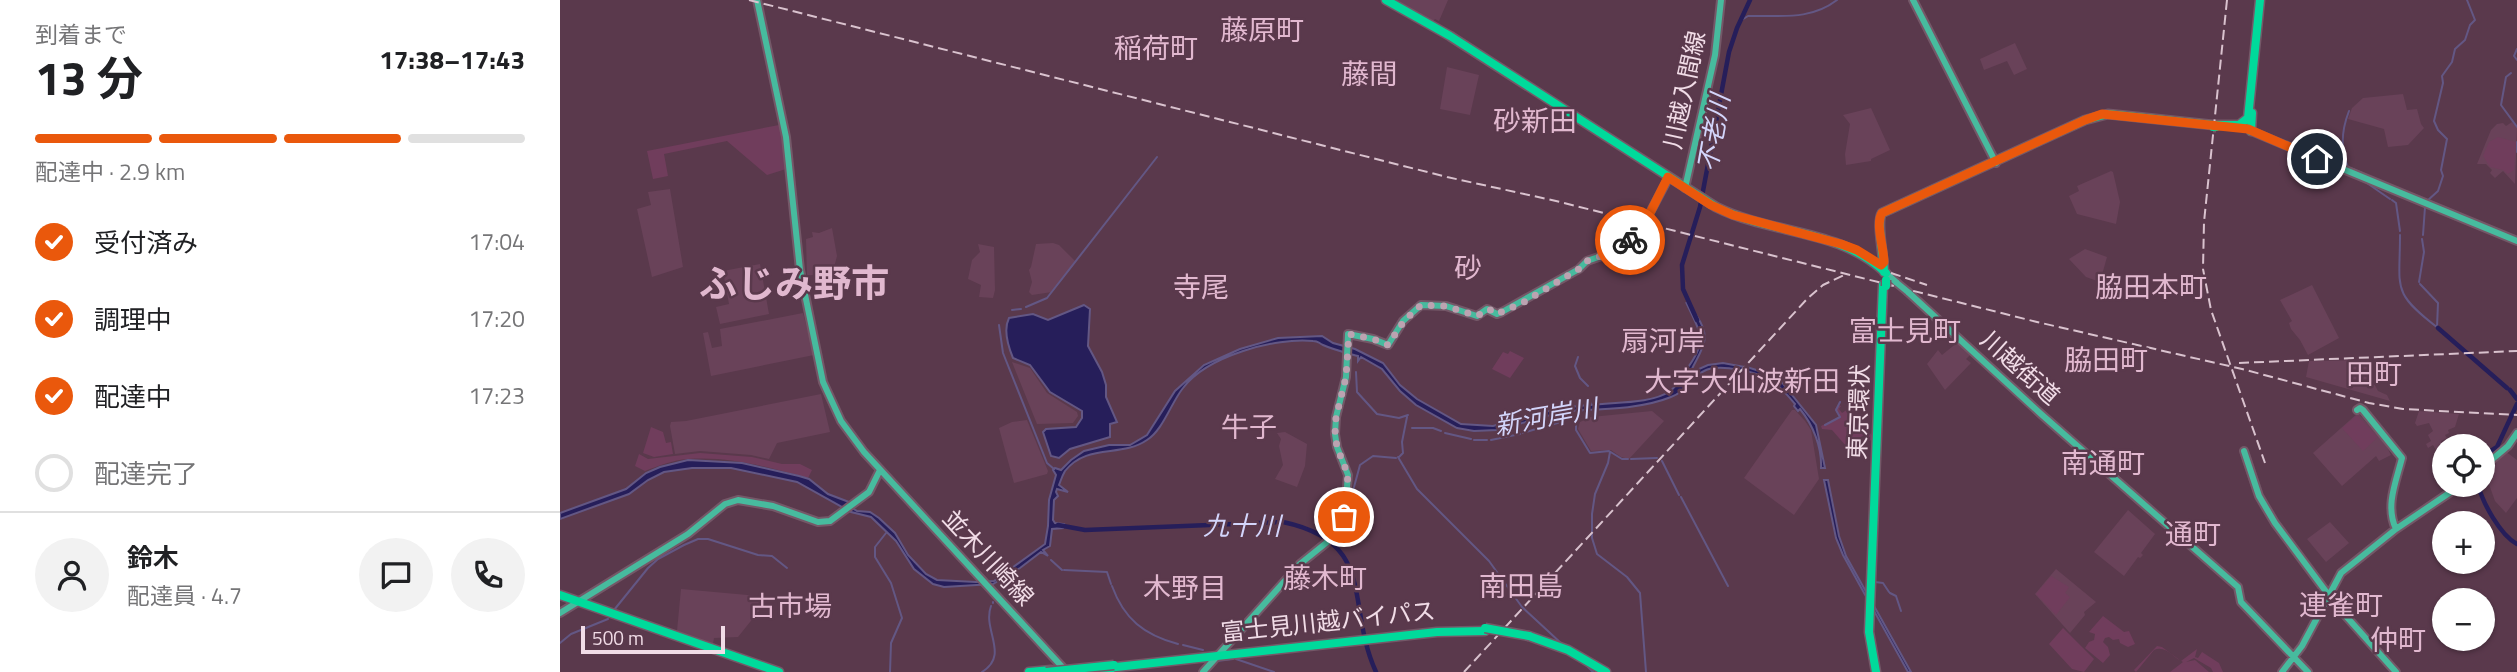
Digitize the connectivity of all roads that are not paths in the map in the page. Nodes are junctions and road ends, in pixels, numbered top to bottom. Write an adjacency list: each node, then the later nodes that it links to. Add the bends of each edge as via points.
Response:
1 (1386, 0): 10 (highway, 川越街道, via 1450,36)
2 (1721, 0): 11 (main road, 川越入間線, via 1715,55)
3 (1913, 0): 9 (main road)
4 (2261, 0): 6 (highway); 8 (highway)
5 (757, 1): 18 (main road, 並木川崎線, via 783,122 803,290 827,394 850,435)
6 (2253, 72): 7 (highway, via 2247,120); 8 (highway)
7 (2217, 126): 8 (highway, 東京環状); 9 (highway, 東京環状, via 2102,114)
8 (2250, 130): 12 (main road)
9 (1995, 162): 13 (highway, 東京環状, via 1883,215)
10 (1668, 177): 11 (highway, 川越街道); 26 (main road, via 1638,235 1524,302 1497,314 1489,309 1478,316 1446,306 1421,305 1388,345 1349,334 1335,434 1348,473 1341,526)
11 (1685, 188): 13 (highway, 川越街道, via 1736,216 1857,250)
12 (2517, 242)
13 (1884, 275): 27 (main road, 川越街道, bridge, via 2238,587 2241,602); 39 (highway, 東京環状, via 1871,614)
14 (2357, 410): 20 (main road, via 2363,410 2402,458 2390,502)
15 (2517, 433): 17 (main road)
16 (2244, 451): 21 (main road, via 2259,496 2274,522)
17 (2495, 457)
18 (880, 470): 23 (main road, via 871,490 830,521 818,522 781,508 729,502 688,534); 30 (main road, 並木川崎線)
19 (2443, 497): 20 (main road)
20 (2396, 529): 21 (main road, via 2341,573)
21 (2329, 594): 27 (main road); 42 (main road)
22 (560, 597): 23 (highway)
23 (576, 602): 24 (main road); 31 (highway); 32 (highway)
24 (560, 613)
25 (1528, 637): 26 (highway, 富士見川越バイパス, bridge, via 1485,629 1446,631); 37 (highway, 富士見川越バイパス); 38 (highway, 富士見川越バイパス, via 1574,653)
26 (1219, 654): 28 (highway, 富士見川越バイパス); 36 (main road)
27 (2293, 658): 40 (main road); 41 (main road, 川越街道)
28 (1167, 660): 29 (highway, 富士見川越バイパス); 30 (highway); 35 (highway)
29 (1113, 666): 30 (highway, 富士見川越バイパス, bridge); 34 (highway, 富士見川越バイパス, bridge)
30 (1067, 671): 33 (highway)
31 (771, 672)
32 (779, 672)
33 (1029, 672)
34 (1046, 672)
35 (1086, 672)
36 (1203, 672)
37 (1600, 672)
38 (1606, 672)
39 (1877, 672)
40 (2282, 672)
41 (2308, 672)
42 (2396, 672)

